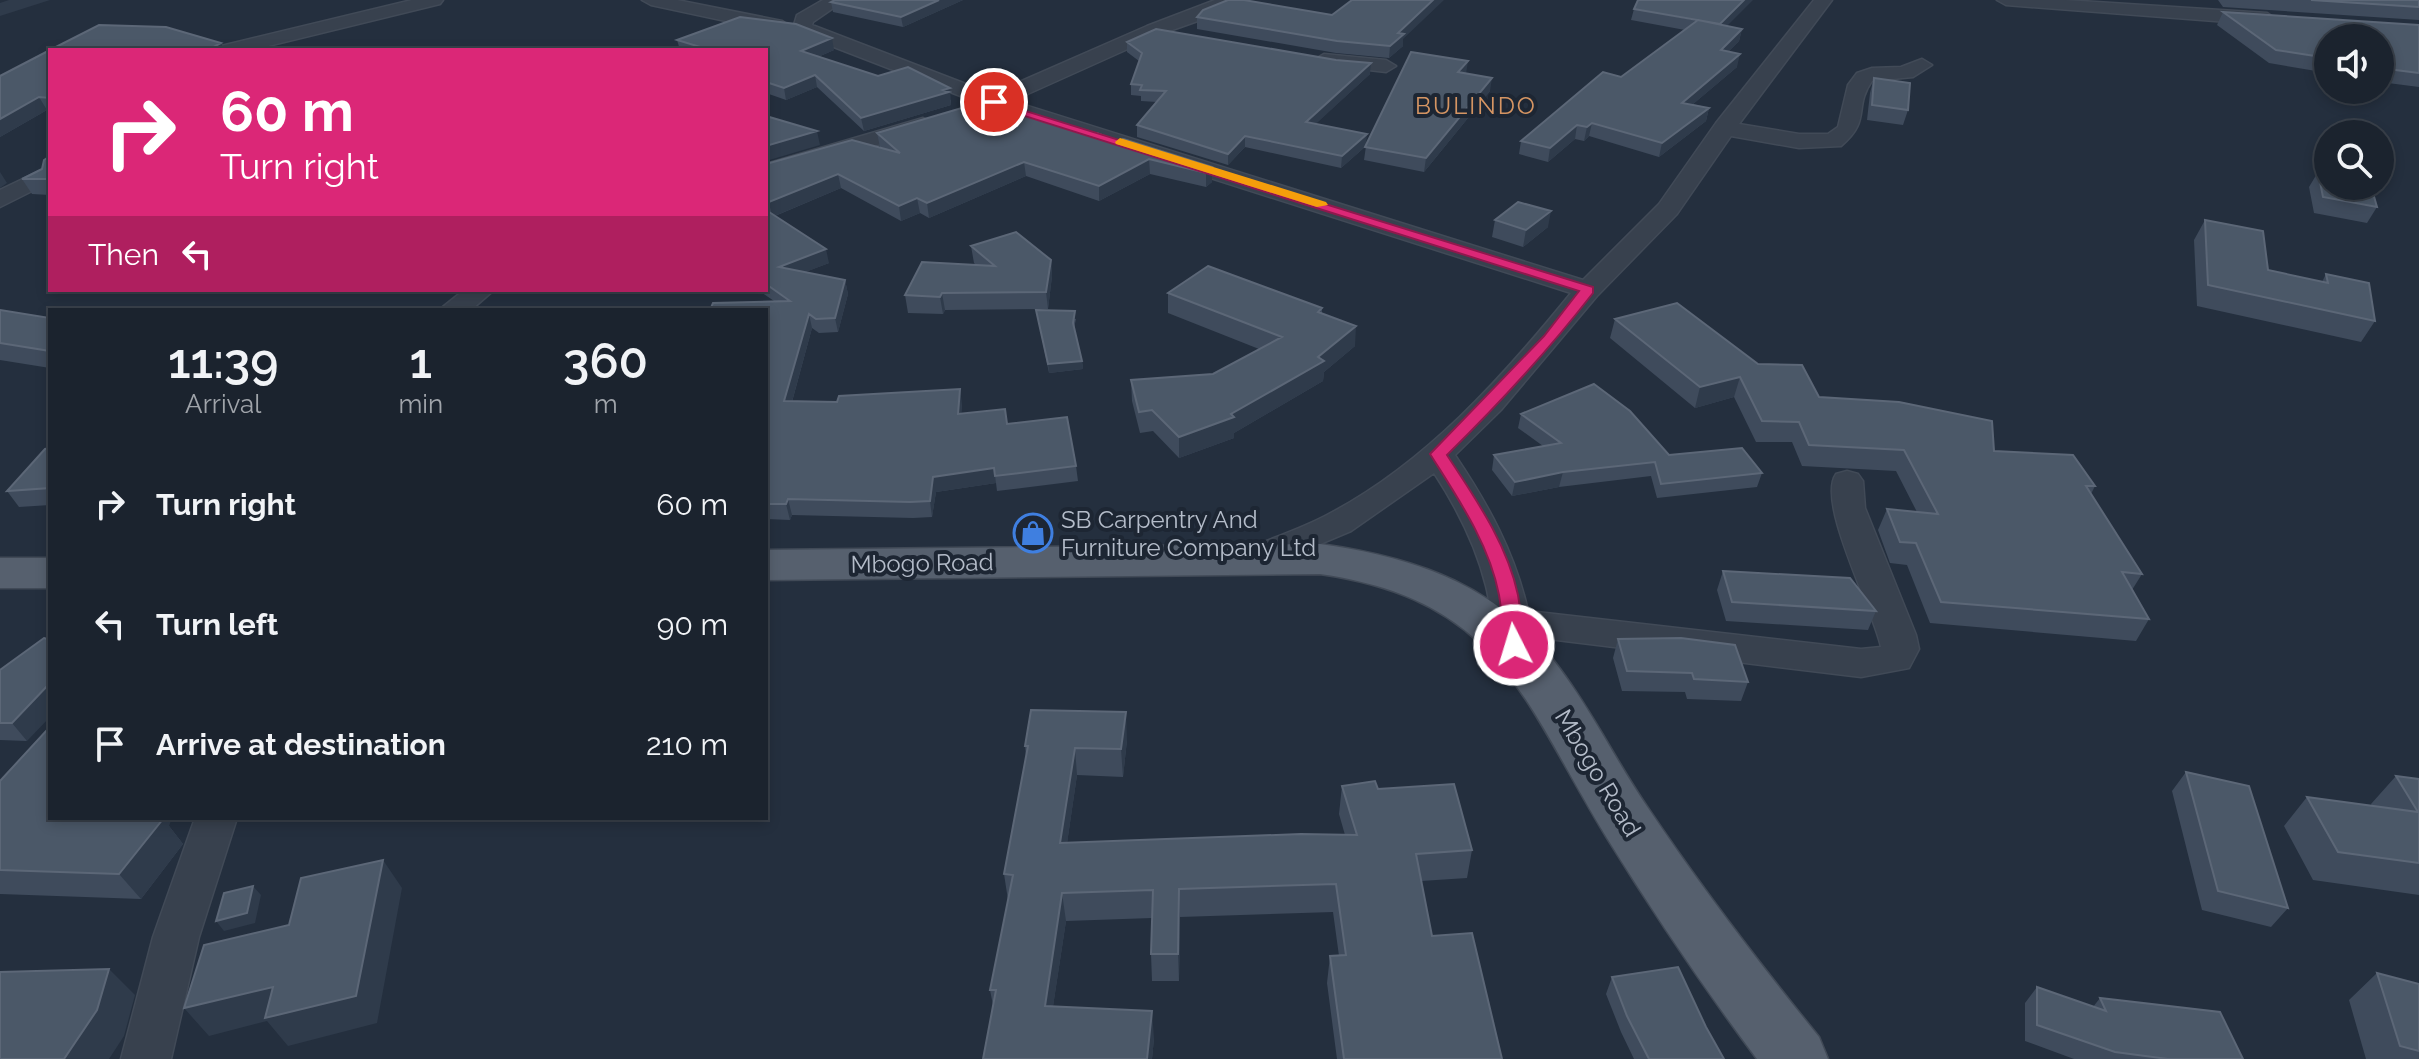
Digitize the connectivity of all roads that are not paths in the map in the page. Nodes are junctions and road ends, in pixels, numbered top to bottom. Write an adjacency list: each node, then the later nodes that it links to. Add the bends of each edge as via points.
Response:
1 (434, 0): 11 (street)
2 (651, 0): 8 (street)
3 (836, 0): 8 (street, via 804,19)
4 (1823, 0): 16 (street)
5 (2006, 0): 7 (street)
6 (1227, 1): 9 (street)
7 (2279, 19)
8 (802, 28): 15 (street)
9 (1154, 30): 10 (street); 15 (street)
10 (1194, 37)
11 (236, 48)
12 (1309, 57): 14 (street)
13 (1922, 65): 16 (street, via 1914,71 1862,79 1853,92 1848,129 1833,141 1799,141)
14 (1386, 66)
15 (994, 102): 17 (street); 21 (street)
16 (1724, 128): 21 (street, via 1668,209)
17 (768, 170)
18 (39, 178): 19 (street); 20 (street)
19 (0, 183)
20 (0, 200)
21 (1588, 290): 24 (street, via 1539,350)
22 (478, 292): 23 (street)
23 (456, 308)
24 (1438, 454): 26 (street, via 1339,523); 30 (street, via 1490,540 1506,584)
25 (1847, 481): 30 (street, via 1848,508 1897,635 1896,658 1861,663)
26 (1249, 561): 27 (main road, Mbogo Road); 30 (main road, Mbogo Road, via 1320,559 1366,565 1413,579)
27 (768, 565)
28 (0, 573): 29 (main road)
29 (48, 573)
30 (1513, 634): 33 (main road, Mbogo Road, via 1625,820 1715,954)
31 (215, 820): 32 (street, via 185,909)
32 (146, 1059)
33 (1796, 1059)

